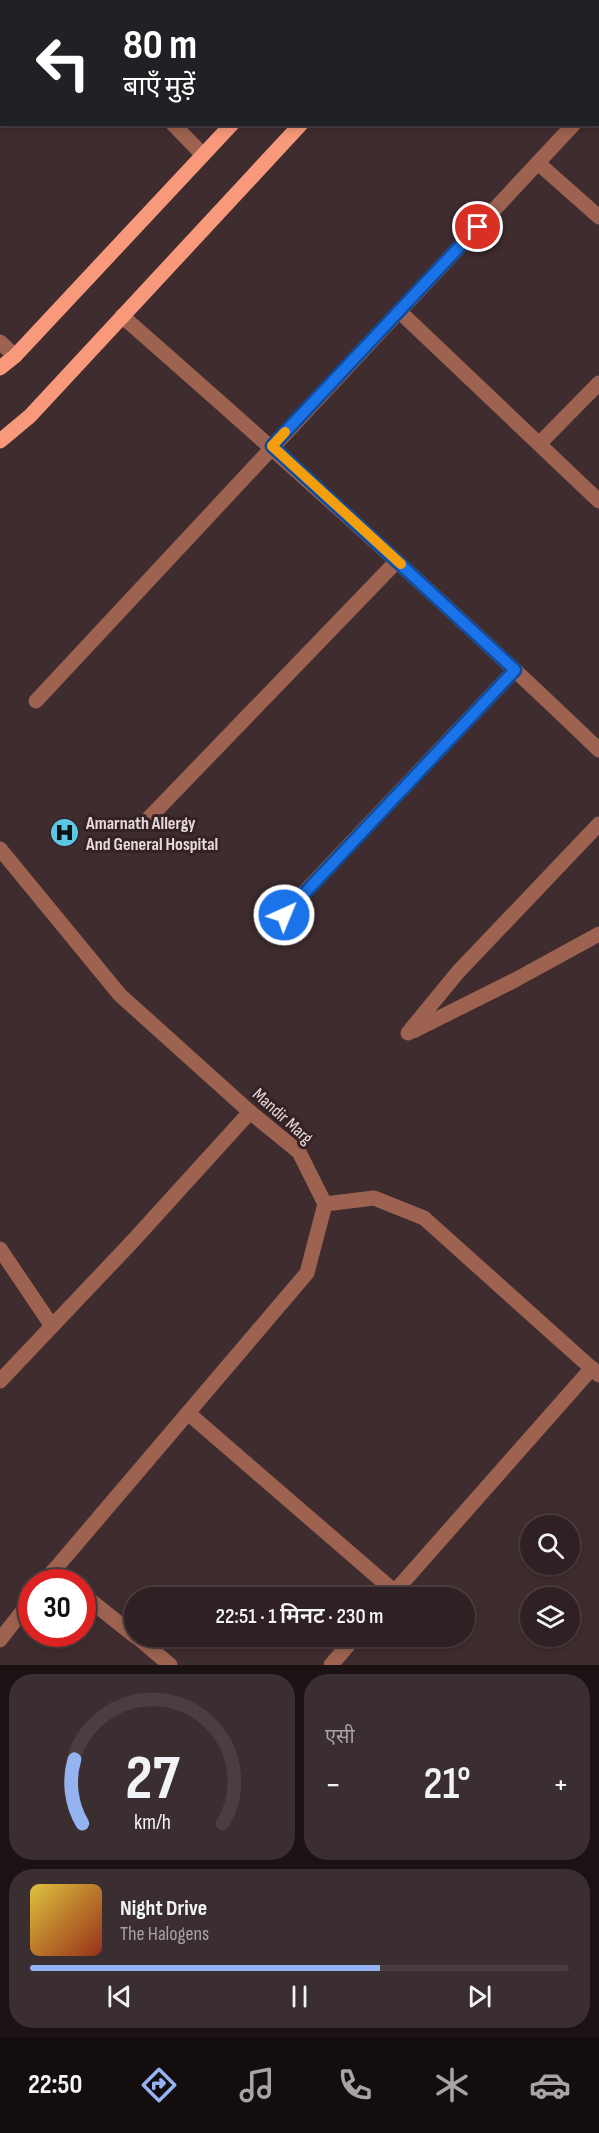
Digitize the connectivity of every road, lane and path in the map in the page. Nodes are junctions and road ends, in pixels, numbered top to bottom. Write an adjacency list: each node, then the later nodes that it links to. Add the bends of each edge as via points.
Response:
1 (175, 126): 5 (street)
2 (230, 126): 5 (main road)
3 (299, 126): 9 (main road)
4 (572, 126): 6 (street)
5 (203, 155): 11 (main road)
6 (538, 163): 7 (street); 8 (street)
7 (599, 217)
8 (399, 310): 15 (street); 16 (street)
9 (122, 316): 14 (main road, via 30,416); 16 (street)
10 (0, 342): 11 (street)
11 (15, 356): 12 (main road)
12 (0, 368)
13 (599, 383): 15 (street)
14 (0, 441)
15 (539, 444): 17 (street)
16 (272, 446): 18 (street); 20 (street)
17 (599, 501)
18 (397, 561): 19 (street); 22 (street)
19 (515, 670): 21 (street); 25 (street)
20 (36, 701)
21 (599, 750)
22 (149, 818)
23 (599, 824): 26 (street, via 458,972 408,1033)
24 (0, 849): 27 (street, Mandir Marg, via 120,995)
25 (284, 915)
26 (599, 934)
27 (249, 1112): 28 (street, Mandir Marg, via 299,1152); 30 (street)
28 (325, 1204): 31 (street, via 374,1198 424,1218); 33 (street, via 307,1273)
29 (0, 1249): 30 (street)
30 (52, 1326): 32 (street)
31 (595, 1372): 36 (street)
32 (0, 1381)
33 (188, 1413): 34 (street); 35 (street)
34 (55, 1569)
35 (383, 1587)
36 (399, 1587)
37 (96, 1605): 39 (street)
38 (18, 1617): 40 (street)
39 (124, 1627)
40 (0, 1640)
41 (148, 1647): 43 (street)
42 (347, 1647): 44 (street)
43 (170, 1665)
44 (331, 1665)

